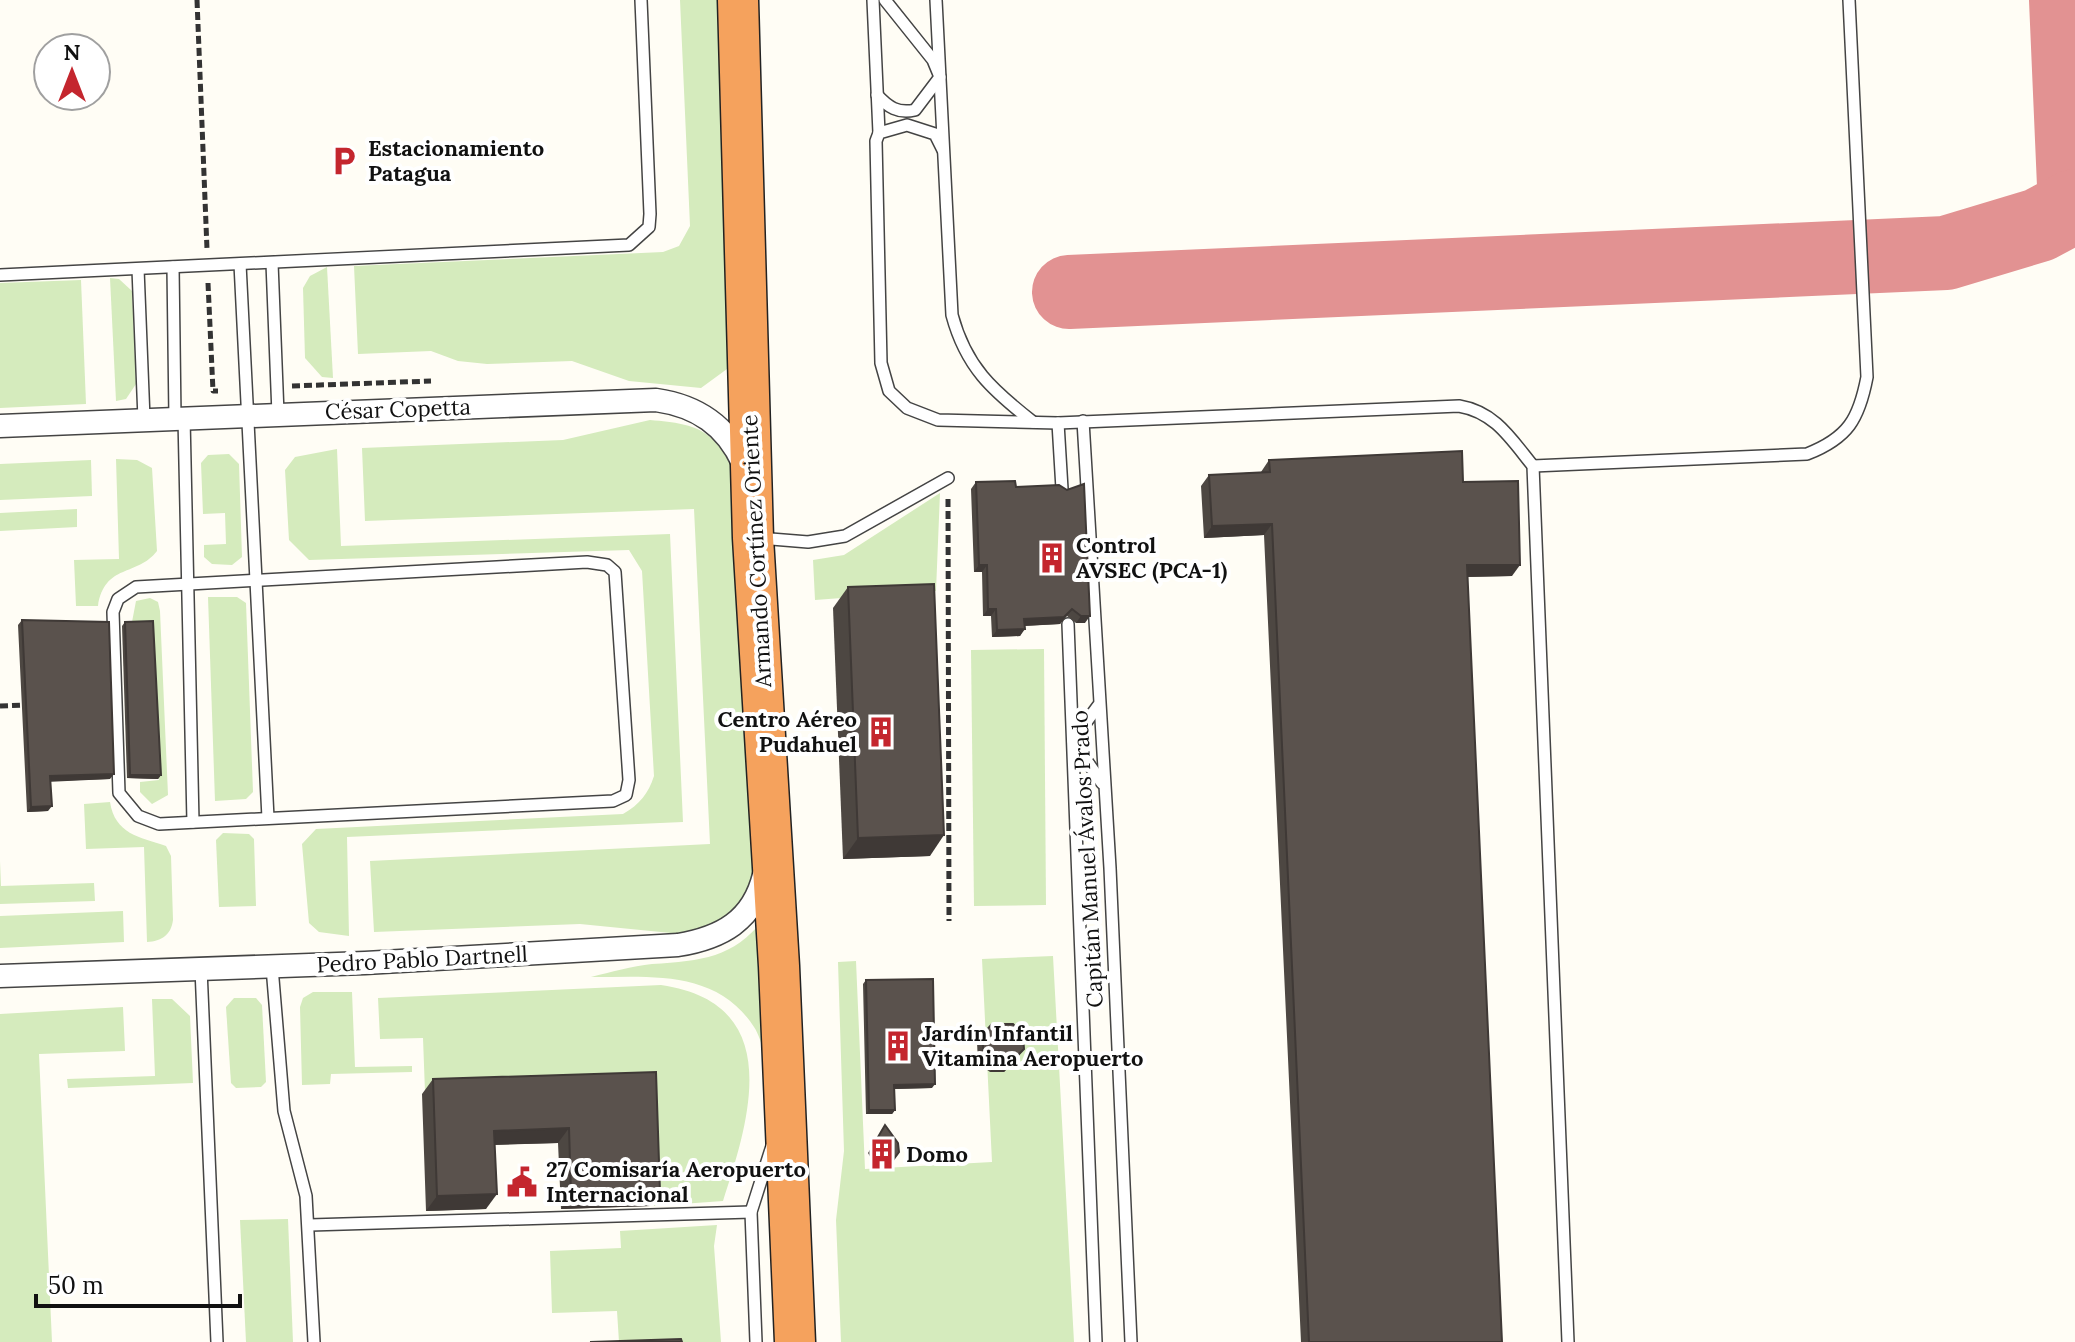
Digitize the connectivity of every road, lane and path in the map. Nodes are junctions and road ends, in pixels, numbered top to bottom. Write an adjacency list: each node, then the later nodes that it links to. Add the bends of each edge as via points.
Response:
1 (641, 0): 11 (lane, via 650,214 649,227 639,239 629,245)
2 (738, 0): 26 (highway, Armando Cortínez Oriente)
3 (873, 0): 8 (lane)
4 (885, 0): 7 (lane, via 933,60)
5 (936, 0): 7 (lane)
6 (1849, 0): 24 (lane, via 1867,377 1850,427 1831,445 1807,454)
7 (940, 77): 8 (lane, via 915,110 887,106); 10 (lane)
8 (877, 95): 9 (lane)
9 (879, 133): 10 (lane, via 920,126 935,134); 21 (lane, via 875,150 881,363 889,391 907,408 938,420)
10 (943, 150): 21 (lane, via 952,315 958,338 983,381)
11 (272, 263): 12 (lane); 16 (lane)
12 (240, 264): 13 (lane); 17 (lane)
13 (173, 267): 14 (lane); 18 (lane)
14 (138, 269): 15 (lane); 19 (lane)
15 (0, 275)
16 (278, 414): 17 (street, César Copetta); 26 (street, César Copetta, via 639,399 672,402 698,411 727,435)
17 (247, 415): 18 (street, César Copetta); 29 (lane)
18 (179, 418): 19 (street, César Copetta); 30 (lane)
19 (144, 419): 23 (street, César Copetta)
20 (1083, 421): 22 (lane); 24 (lane, via 1459,406 1479,409 1495,420); 34 (lane, Capitán Manuel Ávalos Prado)
21 (1033, 423): 22 (lane)
22 (1058, 423): 27 (lane)
23 (0, 426)
24 (1533, 466): 53 (lane)
25 (948, 478): 28 (lane, via 845,536 808,542); 40 (path)
26 (751, 487): 28 (highway, Armando Cortínez Oriente)
27 (1062, 489)
28 (753, 538): 39 (highway, Armando Cortínez Oriente)
29 (254, 579): 30 (lane); 37 (lane); 37 (lane, via 607,565 615,572 629,780 626,795 613,801)
30 (185, 581): 38 (lane); 38 (lane, via 136,587 118,599 113,612 117,739 119,793 128,808 146,822)
31 (1068, 624): 35 (lane, Capitán Manuel Ávalos Prado)
32 (43, 704): 33 (path)
33 (0, 706)
34 (1098, 706): 35 (lane); 36 (lane, Capitán Manuel Ávalos Prado)
35 (1073, 741): 36 (lane); 51 (lane, Capitán Manuel Ávalos Prado)
36 (1103, 785): 52 (lane, Capitán Manuel Ávalos Prado)
37 (268, 818): 38 (lane)
38 (193, 822)
39 (771, 830): 41 (street, Pedro Pablo Dartnell, via 768,861 753,905 732,927 700,942); 44 (highway, Armando Cortínez Oriente)
40 (949, 921)
41 (272, 967): 42 (street, Pedro Pablo Dartnell); 46 (lane, via 284,1111)
42 (201, 969): 43 (street, Pedro Pablo Dartnell); 47 (lane)
43 (0, 976)
44 (786, 1100): 45 (lane); 50 (highway, Armando Cortínez Oriente)
45 (751, 1212): 46 (lane); 49 (lane)
46 (310, 1225): 48 (lane)
47 (217, 1342)
48 (314, 1342)
49 (756, 1342)
50 (795, 1342)
51 (1096, 1342)
52 (1131, 1342)
53 (1568, 1342)

